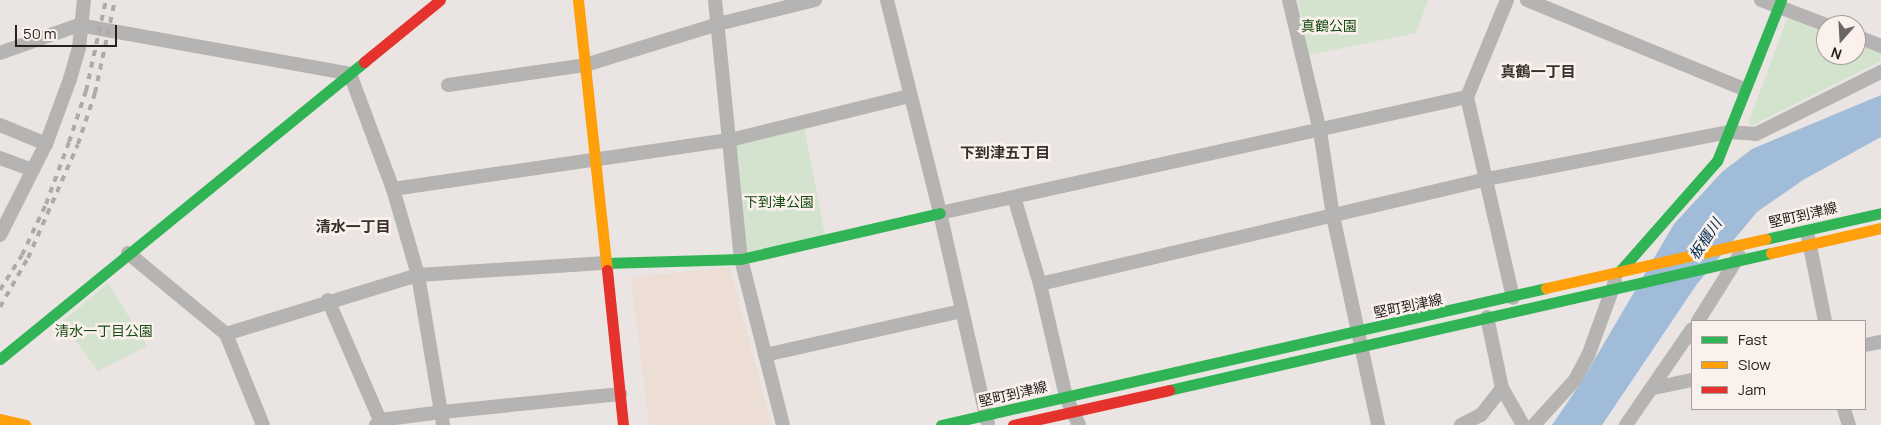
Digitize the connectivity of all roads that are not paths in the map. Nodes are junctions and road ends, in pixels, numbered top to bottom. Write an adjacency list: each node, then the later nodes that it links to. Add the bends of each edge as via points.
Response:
1 (84, 0): 14 (street)
2 (440, 0): 20 (main road)
3 (578, 0): 18 (main road)
4 (715, 0): 13 (street)
5 (815, 0): 13 (street)
6 (887, 0): 23 (street)
7 (1289, 0): 26 (street)
8 (1507, 0): 24 (street)
9 (1527, 0): 22 (street)
10 (1760, 0): 11 (street)
11 (1780, 4): 12 (street); 22 (main road)
12 (1816, 20)
13 (718, 24): 18 (street); 28 (street)
14 (80, 25): 17 (street); 20 (street); 29 (street, via 70,79)
15 (1866, 40): 16 (street)
16 (1881, 46)
17 (0, 53)
18 (586, 65): 21 (street); 31 (main road)
19 (1881, 72): 27 (street, via 1756,134)
20 (350, 74): 34 (street); 43 (main road)
21 (448, 85)
22 (1744, 89): 27 (main road)
23 (909, 96): 28 (street); 36 (street)
24 (1467, 97): 26 (street); 33 (street)
25 (0, 125): 29 (street)
26 (1320, 131): 35 (street); 38 (street)
27 (1729, 132): 33 (street); 47 (main road, via 1708,174)
28 (730, 140): 31 (street); 44 (street)
29 (46, 144): 32 (street)
30 (0, 158): 32 (street)
31 (596, 158): 34 (street); 46 (main road)
32 (33, 170): 40 (street)
33 (1487, 179): 38 (street); 51 (street)
34 (393, 189): 48 (street)
35 (1014, 196): 36 (street); 49 (street)
36 (940, 213): 44 (main road); 53 (street)
37 (1881, 213): 41 (main road, 堅町到津線)
38 (1333, 216): 49 (street); 57 (street)
39 (1881, 228): 41 (main road, 堅町到津線)
40 (0, 235)
41 (1808, 237): 42 (main road, 堅町到津線); 45 (main road, 堅町到津線); 56 (street)
42 (1740, 245): 45 (street); 47 (main road, 堅町到津線)
43 (128, 253): 59 (street); 64 (main road)
44 (741, 259): 46 (main road); 63 (street)
45 (1738, 260): 50 (main road, 堅町到津線); 55 (street)
46 (606, 263): 48 (street); 68 (main road)
47 (1619, 272): 50 (street); 51 (main road, 堅町到津線)
48 (418, 274): 52 (street); 73 (street)
49 (1040, 284): 69 (street)
50 (1619, 288): 54 (main road, 堅町到津線); 86 (street, via 1575,380)
51 (1513, 298): 57 (main road, 堅町到津線)
52 (328, 300): 59 (street); 75 (street)
53 (962, 311): 63 (street); 74 (street)
54 (1486, 317): 62 (main road, 堅町到津線); 66 (street)
55 (1699, 320)
56 (1824, 320)
57 (1358, 332): 62 (street); 69 (main road, 堅町到津線)
58 (1691, 332): 67 (street)
59 (226, 334): 77 (street)
60 (1881, 342): 61 (street)
61 (1866, 345)
62 (1360, 347): 71 (main road, 堅町到津線); 83 (street)
63 (765, 356): 79 (street)
64 (0, 359)
65 (1691, 380): 67 (street)
66 (1502, 388): 84 (street, via 1481,415); 85 (street)
67 (1654, 388): 87 (street)
68 (620, 394): 73 (street); 78 (main road)
69 (1066, 397): 71 (street); 74 (main road, 堅町到津線)
70 (1844, 410): 88 (street)
71 (1071, 412): 81 (main road, 堅町到津線); 82 (street)
72 (0, 419): 76 (main road)
73 (442, 419): 75 (street)
74 (987, 420): 80 (main road, 堅町到津線)
75 (378, 423)
76 (25, 425)
77 (263, 425)
78 (623, 425)
79 (783, 425)
80 (941, 425)
81 (1014, 425)
82 (1079, 425)
83 (1378, 425)
84 (1461, 425)
85 (1523, 425)
86 (1534, 425)
87 (1626, 425)
88 (1848, 425)

